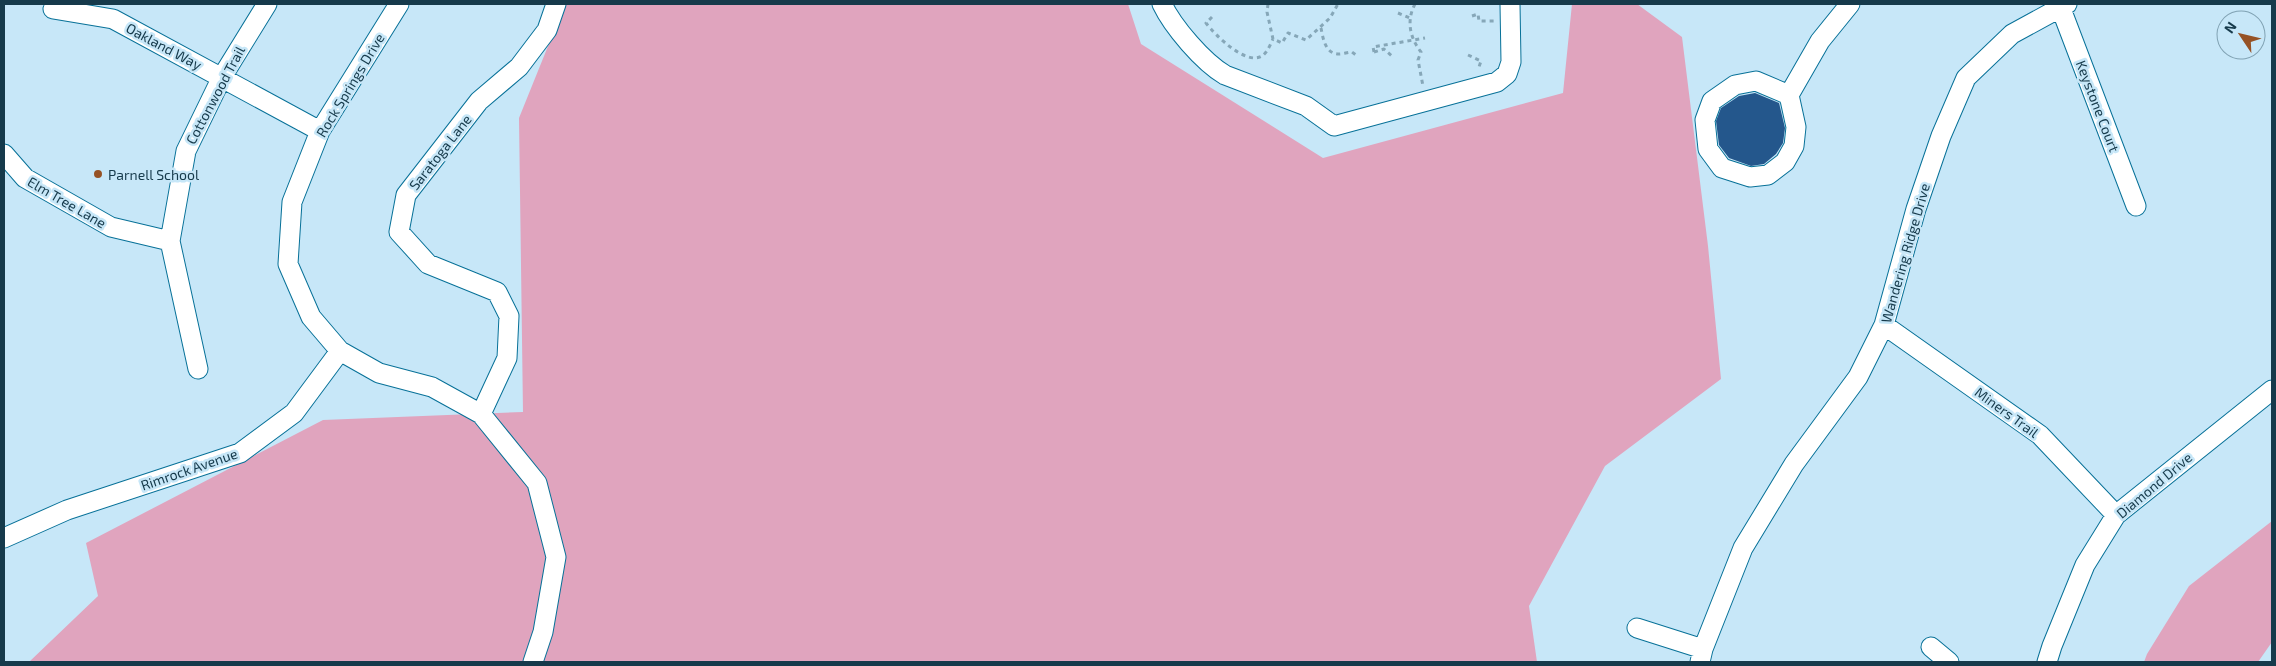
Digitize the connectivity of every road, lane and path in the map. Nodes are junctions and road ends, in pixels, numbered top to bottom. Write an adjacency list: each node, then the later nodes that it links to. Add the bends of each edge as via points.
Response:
1 (266, 4): 22 (street, Cottonwood Trail)
2 (399, 4): 25 (street, Rock Springs Drive)
3 (556, 4): 33 (street, Saratoga Lane, via 547,30 519,67 479,101 406,195 399,232 428,264 497,292 509,316 507,358)
4 (1162, 4): 11 (street, via 1176,26 1214,68 1306,106 1334,126 1497,82 1507,74 1511,62)
5 (1268, 4): 18 (path)
6 (1338, 4): 16 (path)
7 (1415, 4): 15 (path)
8 (1850, 4): 24 (street, via 1820,41)
9 (2063, 5): 27 (street, Keystone Court); 29 (street, Wandering Ridge Drive, via 2012,34 1966,78 1941,136 1916,209)
10 (53, 9): 22 (street, Oakland Way, via 113,19)
11 (1510, 12): 13 (path, via 1479,21 1478,14)
12 (1398, 13): 15 (path)
13 (1472, 16)
14 (1212, 17): 18 (path, via 1206,24 1215,34 1254,59 1262,56)
15 (1410, 18): 19 (path)
16 (1321, 28): 18 (path, via 1306,40 1288,33 1282,43); 20 (path, via 1330,51 1339,54 1352,52)
17 (1425, 38): 19 (path)
18 (1273, 39)
19 (1413, 40): 21 (path, via 1373,47 1374,52 1384,49); 23 (path, via 1421,52 1418,60)
20 (1356, 56)
21 (1394, 58)
22 (222, 77): 25 (street, Oakland Way); 28 (street, Cottonwood Trail, via 186,150)
23 (1422, 83)
24 (1790, 95): 24 (street, via 1756,81 1735,85 1712,101 1704,120 1708,149 1722,168 1750,177 1768,176 1785,162 1794,146 1796,127)
25 (320, 131): 30 (street, Rock Springs Drive, via 292,202 288,264 311,317)
26 (4, 154): 28 (street, Elm Tree Lane, via 24,178 111,227)
27 (2136, 206)
28 (170, 241): 31 (street, Cottonwood Trail)
29 (1884, 325): 34 (street, Miners Trail, via 2040,435); 38 (street, Wandering Ridge Drive, via 1858,377 1794,464 1743,548)
30 (340, 351): 33 (street, Rock Springs Drive, via 379,373 432,387); 35 (street, Rimrock Avenue, via 294,413 240,453 67,510)
31 (198, 369)
32 (2272, 390): 34 (street, Diamond Drive)
33 (481, 414): 39 (street, Rock Springs Drive, via 537,483 556,557)
34 (2116, 515): 41 (street, Diamond Drive, via 2085,565)
35 (4, 538)
36 (1637, 628): 38 (street)
37 (1930, 646): 40 (street)
38 (1701, 656)
39 (533, 662)
40 (1949, 662)
41 (2047, 662)

